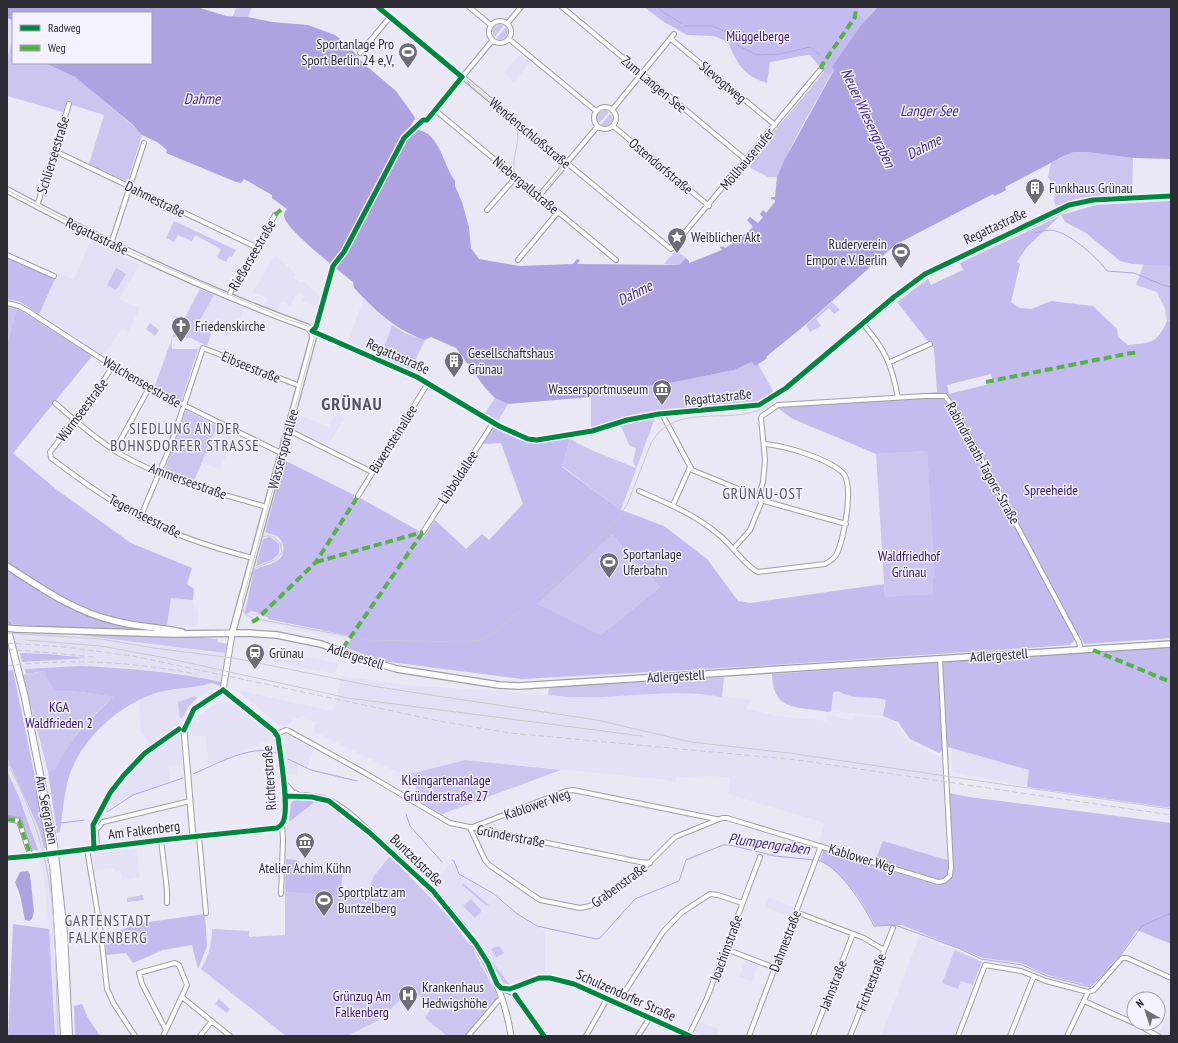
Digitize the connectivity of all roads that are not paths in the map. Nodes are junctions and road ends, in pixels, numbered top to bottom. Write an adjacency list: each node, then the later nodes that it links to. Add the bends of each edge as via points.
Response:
1 (378, 7): 5 (street, Wendenschloßstraße)
2 (469, 7): 7 (street)
3 (521, 7): 6 (street)
4 (562, 7): 14 (street, Zum Langen See)
5 (390, 17): 12 (street); 15 (street, Wendenschloßstraße)
6 (507, 24): 7 (street, via 499,21); 9 (street, via 511,32)
7 (491, 25): 11 (street, via 488,31)
8 (674, 34): 10 (street)
9 (509, 39): 11 (street, via 501,44); 19 (street)
10 (671, 39): 14 (street); 21 (street, Slevogtweg)
11 (492, 41): 15 (street)
12 (360, 53)
13 (821, 69): 21 (street, Möllhausenufer)
14 (642, 74): 18 (street); 26 (street, Zum Langen See)
15 (462, 77): 17 (street); 27 (street, Wendenschloßstraße)
16 (69, 104): 25 (street, Schlierseestraße)
17 (435, 110): 20 (street); 28 (street, Niebergallstraße)
18 (612, 110): 19 (street, via 605,107); 22 (street, via 616,116)
19 (596, 111): 23 (street, via 594,121)
20 (427, 120)
21 (775, 125): 26 (street, Möllhausenufer)
22 (613, 126): 23 (street, via 607,129); 34 (street, Ostendorfstraße)
23 (597, 127): 27 (street)
24 (144, 143): 29 (street)
25 (55, 151): 29 (street, Dahmestraße); 33 (street, Schlierseestraße)
26 (746, 160): 34 (street, Möllhausenufer)
27 (567, 164): 31 (street); 40 (street, Wendenschloßstraße)
28 (516, 177): 31 (street, Niebergallstraße); 35 (street)
29 (130, 188): 38 (street); 39 (street, Dahmestraße)
30 (7, 190): 33 (main road, Regattastraße)
31 (539, 196): 36 (street, Niebergallstraße)
32 (1171, 196): 48 (street, Regattastraße, via 1093,200 1057,210 925,274)
33 (37, 206): 38 (main road, Regattastraße)
34 (708, 206): 40 (street, Möllhausenufer)
35 (487, 210)
36 (558, 212): 42 (street); 43 (street, Niebergallstraße)
37 (275, 215): 39 (street, Rießerseestraße)
38 (111, 244): 46 (main road, Regattastraße)
39 (256, 247): 46 (street, Rießerseestraße)
40 (671, 249)
41 (7, 255): 45 (street)
42 (518, 260)
43 (616, 260)
44 (333, 266): 49 (street, Wassersportallee, via 316,327)
45 (54, 276)
46 (229, 296): 49 (main road, Regattastraße)
47 (7, 303): 52 (street, Walchenseestraße, via 28,311)
48 (863, 324): 51 (street); 57 (street, Regattastraße)
49 (312, 331): 53 (street, Regattastraße); 54 (main road, Wassersportallee, via 313,338)
50 (930, 344): 51 (street)
51 (890, 362): 56 (street)
52 (112, 367): 55 (street, Walchenseestraße); 62 (street, Würmseestraße)
53 (428, 383): 63 (street, Regattastraße); 71 (street, Büxensteinallee)
54 (300, 386): 59 (street, Eibseestraße, via 203,348); 64 (main road, Wassersportallee)
55 (149, 388): 59 (street, Walchenseestraße); 66 (street)
56 (898, 398): 60 (street, Rabindranath-Tagore-Straße, via 778,405); 88 (street, Rabindranath-Tagore-Straße, via 940,395 951,402 1076,635)
57 (766, 402): 60 (street); 61 (street, Regattastraße, via 751,407)
58 (55, 403): 62 (street, Ammerseestraße)
59 (184, 406): 68 (street, Walchenseestraße); 70 (street)
60 (771, 409): 65 (street, via 761,418)
61 (662, 414): 63 (street, Regattastraße, via 627,420 592,431 549,438 528,439); 69 (street)
62 (76, 420): 66 (street, Ammerseestraße); 67 (street, Würmseestraße)
63 (494, 422): 79 (street, Libboldallee)
64 (288, 430): 68 (main road, Wassersportallee); 71 (street)
65 (765, 444): 74 (street); 78 (street, via 799,452 842,472 847,478)
66 (115, 450): 70 (street, Ammerseestraße)
67 (50, 452): 77 (street, Tegernseestraße, via 51,458 79,479)
68 (281, 453): 76 (main road, Wassersportallee)
69 (690, 467): 74 (street); 75 (street)
70 (160, 472): 76 (street, Ammerseestraße, via 201,488); 77 (street)
71 (372, 472): 73 (street, Büxensteinallee)
72 (639, 492): 75 (street)
73 (358, 496)
74 (760, 498): 78 (street); 80 (street, via 761,503 754,521)
75 (673, 505): 80 (street, via 707,525)
76 (267, 507): 81 (main road, Wassersportallee)
77 (140, 518): 81 (street, Tegernseestraße, via 200,543)
78 (846, 524): 80 (street, via 836,555 825,564 758,572 753,570)
79 (423, 532)
80 (734, 548)
81 (253, 558): 85 (main road, Wassersportallee)
82 (7, 566): 84 (main road, Adlergestell, via 59,599 94,615 126,624)
83 (7, 627): 84 (main road, Adlergestell, bridge); 91 (main road, Adlergestell)
84 (187, 633): 85 (main road, Adlergestell)
85 (232, 634): 89 (main road, Adlergestell, via 295,638 397,669 514,686); 90 (street)
86 (7, 642): 91 (main road)
87 (1171, 644): 88 (main road, Adlergestell)
88 (1081, 650): 89 (main road, Adlergestell)
89 (940, 659): 104 (street, Kablower Weg, via 950,876 938,882)
90 (223, 690): 92 (street, Richterstraße); 96 (street, via 194,709 184,730)
91 (29, 729): 110 (main road, Am Seegraben, bridge)
92 (277, 734): 93 (street, Richterstraße); 100 (street, Gründerstraße, via 289,731 371,776 450,824)
93 (283, 781): 94 (street, Richterstraße); 95 (street, Buntzelstraße, via 288,789)
94 (284, 796): 95 (street, Buntzelstraße); 99 (street, Richterstraße)
95 (301, 796): 124 (street, Buntzelstraße, via 334,804 362,825 420,877 476,944)
96 (190, 801): 102 (street); 105 (street, Am Falkenberg, via 103,822 96,830)
97 (7, 820): 107 (street, via 19,821)
98 (717, 820): 100 (street, Kablower Weg, via 573,790); 104 (street, Kablower Weg, via 727,818); 111 (street, Grabenstraße, via 675,837)
99 (282, 824): 101 (street, Am Falkenberg, via 274,830); 112 (street)
100 (470, 828): 111 (street, Gründerstraße); 111 (street, Grabenstraße, via 485,860 496,870 538,899 580,908 594,904)
101 (199, 836): 102 (street, Am Falkenberg); 115 (street)
102 (193, 837): 103 (street, Am Falkenberg)
103 (161, 840): 105 (street, Am Falkenberg); 114 (street)
104 (821, 846): 116 (street, Dahmestraße)
105 (97, 848): 106 (street, Am Falkenberg)
106 (87, 849): 107 (street, Am Falkenberg); 139 (street, via 107,989)
107 (31, 856): 109 (street, Am Falkenberg)
108 (760, 857): 113 (street, Joachimstraße)
109 (7, 858)
110 (54, 863): 137 (main road, Am Seegraben); 138 (main road, Am Seegraben, via 64,932)
111 (650, 863)
112 (281, 894)
113 (742, 903): 119 (street, Joachimstraße); 131 (street, via 710,894 681,914 663,932)
114 (167, 904)
115 (206, 912)
116 (796, 912): 118 (street); 121 (street, Dahmestraße)
117 (893, 928): 120 (street, Fichtestraße)
118 (852, 934): 120 (street); 150 (street, Jahnstraße)
119 (726, 949): 121 (street); 148 (street, Joachimstraße, via 707,998)
120 (884, 950): 151 (street, Fichtestraße)
121 (774, 968): 149 (street, Dahmestraße)
122 (1034, 976): 126 (street); 152 (street, via 1022,970 985,965); 153 (street)
123 (1171, 978): 126 (street, via 1122,958 1094,990)
124 (499, 986): 125 (street); 128 (street, Buntzelstraße)
125 (507, 990): 129 (street, Schulzendorfer Straße, via 547,977 574,984); 145 (street, via 513,993)
126 (1088, 992): 130 (street)
127 (182, 997): 134 (street); 135 (street); 135 (street, via 187,985 180,965 175,963 139,973)
128 (502, 998): 143 (street); 144 (street, Buntzelstraße)
129 (608, 1000): 131 (street, Schulzendorfer Straße); 146 (street)
130 (1084, 1001): 133 (street); 154 (street)
131 (617, 1004): 132 (street, Schulzendorfer Straße)
132 (649, 1019): 147 (street); 148 (street, Schulzendorfer Straße)
133 (1126, 1019)
134 (212, 1022): 141 (street); 142 (street)
135 (166, 1030): 140 (street)
136 (1149, 1031): 155 (street)
137 (64, 1036)
138 (69, 1036)
139 (135, 1036)
140 (163, 1036)
141 (200, 1036)
142 (230, 1036)
143 (468, 1036)
144 (511, 1036)
145 (544, 1036)
146 (586, 1036)
147 (638, 1036)
148 (688, 1036)
149 (749, 1036)
150 (813, 1036)
151 (850, 1036)
152 (958, 1036)
153 (1010, 1036)
154 (1067, 1036)
155 (1158, 1036)

